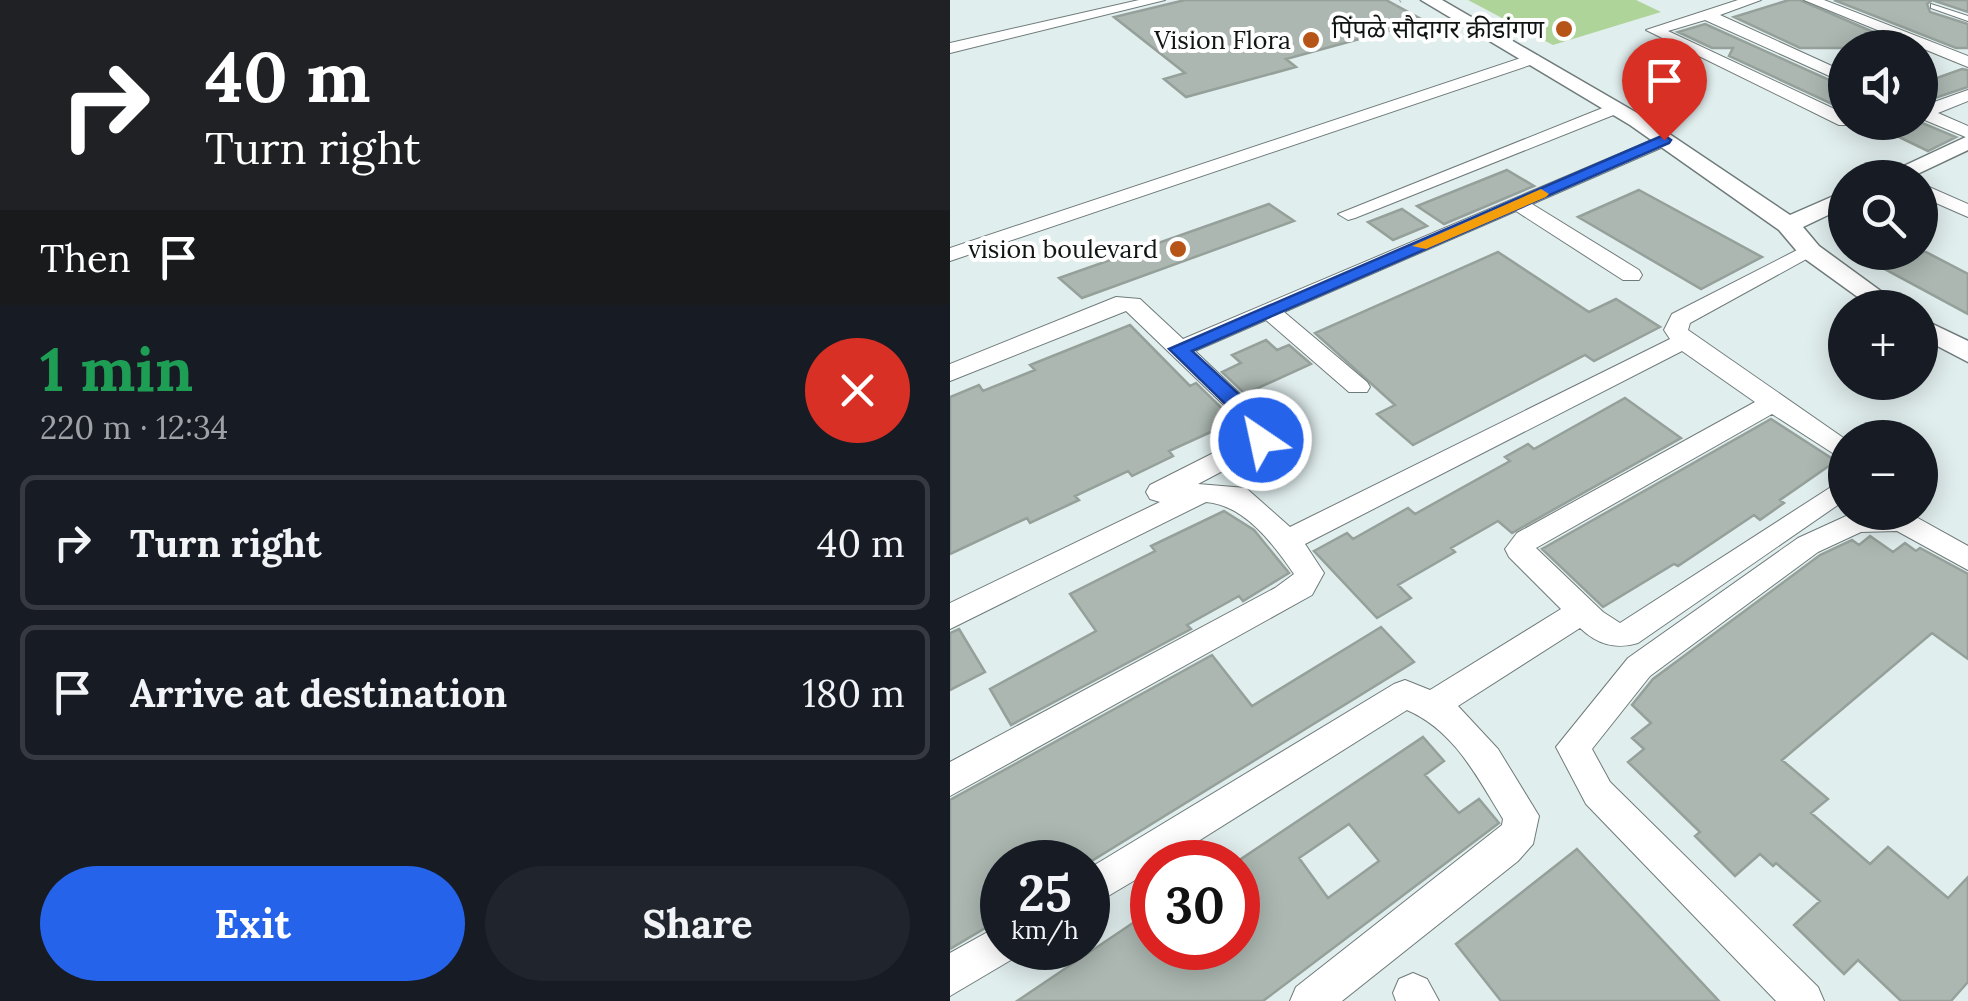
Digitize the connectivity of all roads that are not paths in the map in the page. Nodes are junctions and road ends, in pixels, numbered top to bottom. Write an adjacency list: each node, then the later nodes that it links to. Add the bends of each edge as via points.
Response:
1 (1158, 0): 9 (street)
2 (1430, 0): 12 (street)
3 (1754, 0): 6 (street)
4 (1811, 0): 8 (street)
5 (1934, 6): 7 (lane)
6 (1705, 14): 10 (street); 10 (street, via 1654,30)
7 (1968, 19)
8 (1880, 30)
9 (950, 48)
10 (1743, 52): 14 (street); 14 (street)
11 (1938, 53): 13 (street)
12 (1534, 59): 17 (street); 29 (street)
13 (1968, 62)
14 (1821, 80)
15 (1968, 95): 16 (street)
16 (1938, 106)
17 (1615, 108): 19 (street); 26 (street)
18 (1938, 125): 20 (street)
19 (1664, 140): 23 (street); 27 (street)
20 (1964, 145): 21 (street)
21 (1930, 160)
22 (1938, 197): 25 (street)
23 (1518, 204): 30 (street); 32 (street)
24 (1828, 206): 27 (street)
25 (1968, 211)
26 (1348, 214)
27 (1788, 224): 28 (street)
28 (1810, 251): 31 (street); 34 (street, via 1680,319)
29 (950, 256)
30 (1631, 275)
31 (1865, 290)
32 (1269, 311): 35 (street); 38 (street)
33 (1938, 336): 36 (street)
34 (1682, 341): 39 (street); 42 (street)
35 (1179, 349): 37 (street, via 1132,304 1116,304); 44 (street, via 1263,428 1261,440)
36 (1968, 353)
37 (950, 373)
38 (1358, 387)
39 (1773, 403): 40 (street); 45 (street, via 1527,540 1519,549)
40 (1828, 440)
41 (1828, 498): 45 (street, via 1626,634 1606,632)
42 (1287, 541): 46 (street, via 1236,494 1203,492); 48 (street, via 1309,573 1301,587)
43 (1968, 558): 53 (street, via 1902,521 1840,529 1638,667 1573,747 1620,818)
44 (950, 600)
45 (1582, 611): 47 (street)
46 (950, 617)
47 (1435, 704): 49 (street, via 1404,694); 52 (street, via 1460,724 1521,816 1520,832)
48 (950, 780)
49 (1110, 876)
50 (980, 957): 51 (street)
51 (950, 976)
52 (1310, 1001)
53 (1804, 1001)

